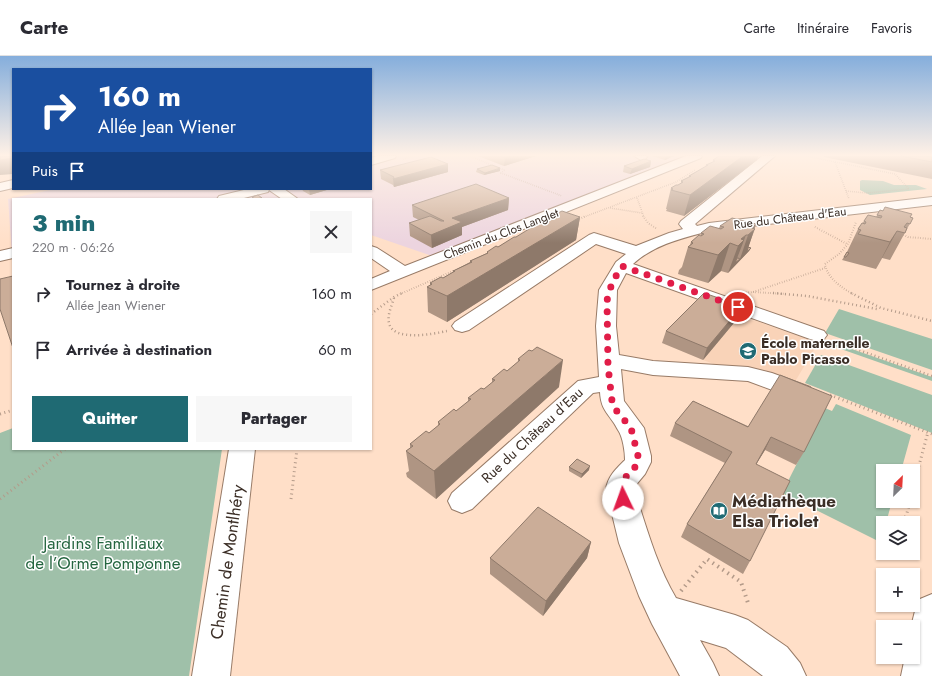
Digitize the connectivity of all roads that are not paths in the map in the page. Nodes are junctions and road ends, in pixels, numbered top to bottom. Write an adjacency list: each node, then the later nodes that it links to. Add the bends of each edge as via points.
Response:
1 (633, 185): 15 (street, Chemin du Clos Langlet)
2 (734, 185): 10 (street, via 686,224)
3 (259, 190): 5 (street)
4 (277, 190): 6 (street)
5 (228, 198)
6 (289, 198)
7 (932, 201): 8 (street, Rue du Château d'Eau)
8 (899, 205): 9 (street, Rue du Château d'Eau); 10 (street, Rue du Château d'Eau, via 858,218 796,216)
9 (932, 214)
10 (684, 233): 14 (street, Rue du Château d'Eau)
11 (372, 252): 15 (street)
12 (12, 253): 13 (street)
13 (0, 256)
14 (630, 259): 17 (street, via 594,238); 18 (street, via 711,298); 19 (street, via 608,290)
15 (403, 272): 16 (street, Chemin du Clos Langlet)
16 (372, 284)
17 (462, 326)
18 (817, 335)
19 (609, 371): 20 (street, Rue du Château d'Eau, via 653,368 748,374); 22 (street, Rue du Château d'Eau, via 586,386); 24 (street, via 612,401 615,409 631,428 638,456 638,462 621,482 620,489 635,543)
20 (824, 397)
21 (242, 450): 25 (street, Chemin de Montlhéry)
22 (462, 501)
23 (932, 611): 28 (street)
24 (664, 612): 26 (street); 27 (street, via 735,633 774,660)
25 (212, 676)
26 (700, 676)
27 (787, 676)
28 (920, 676)

